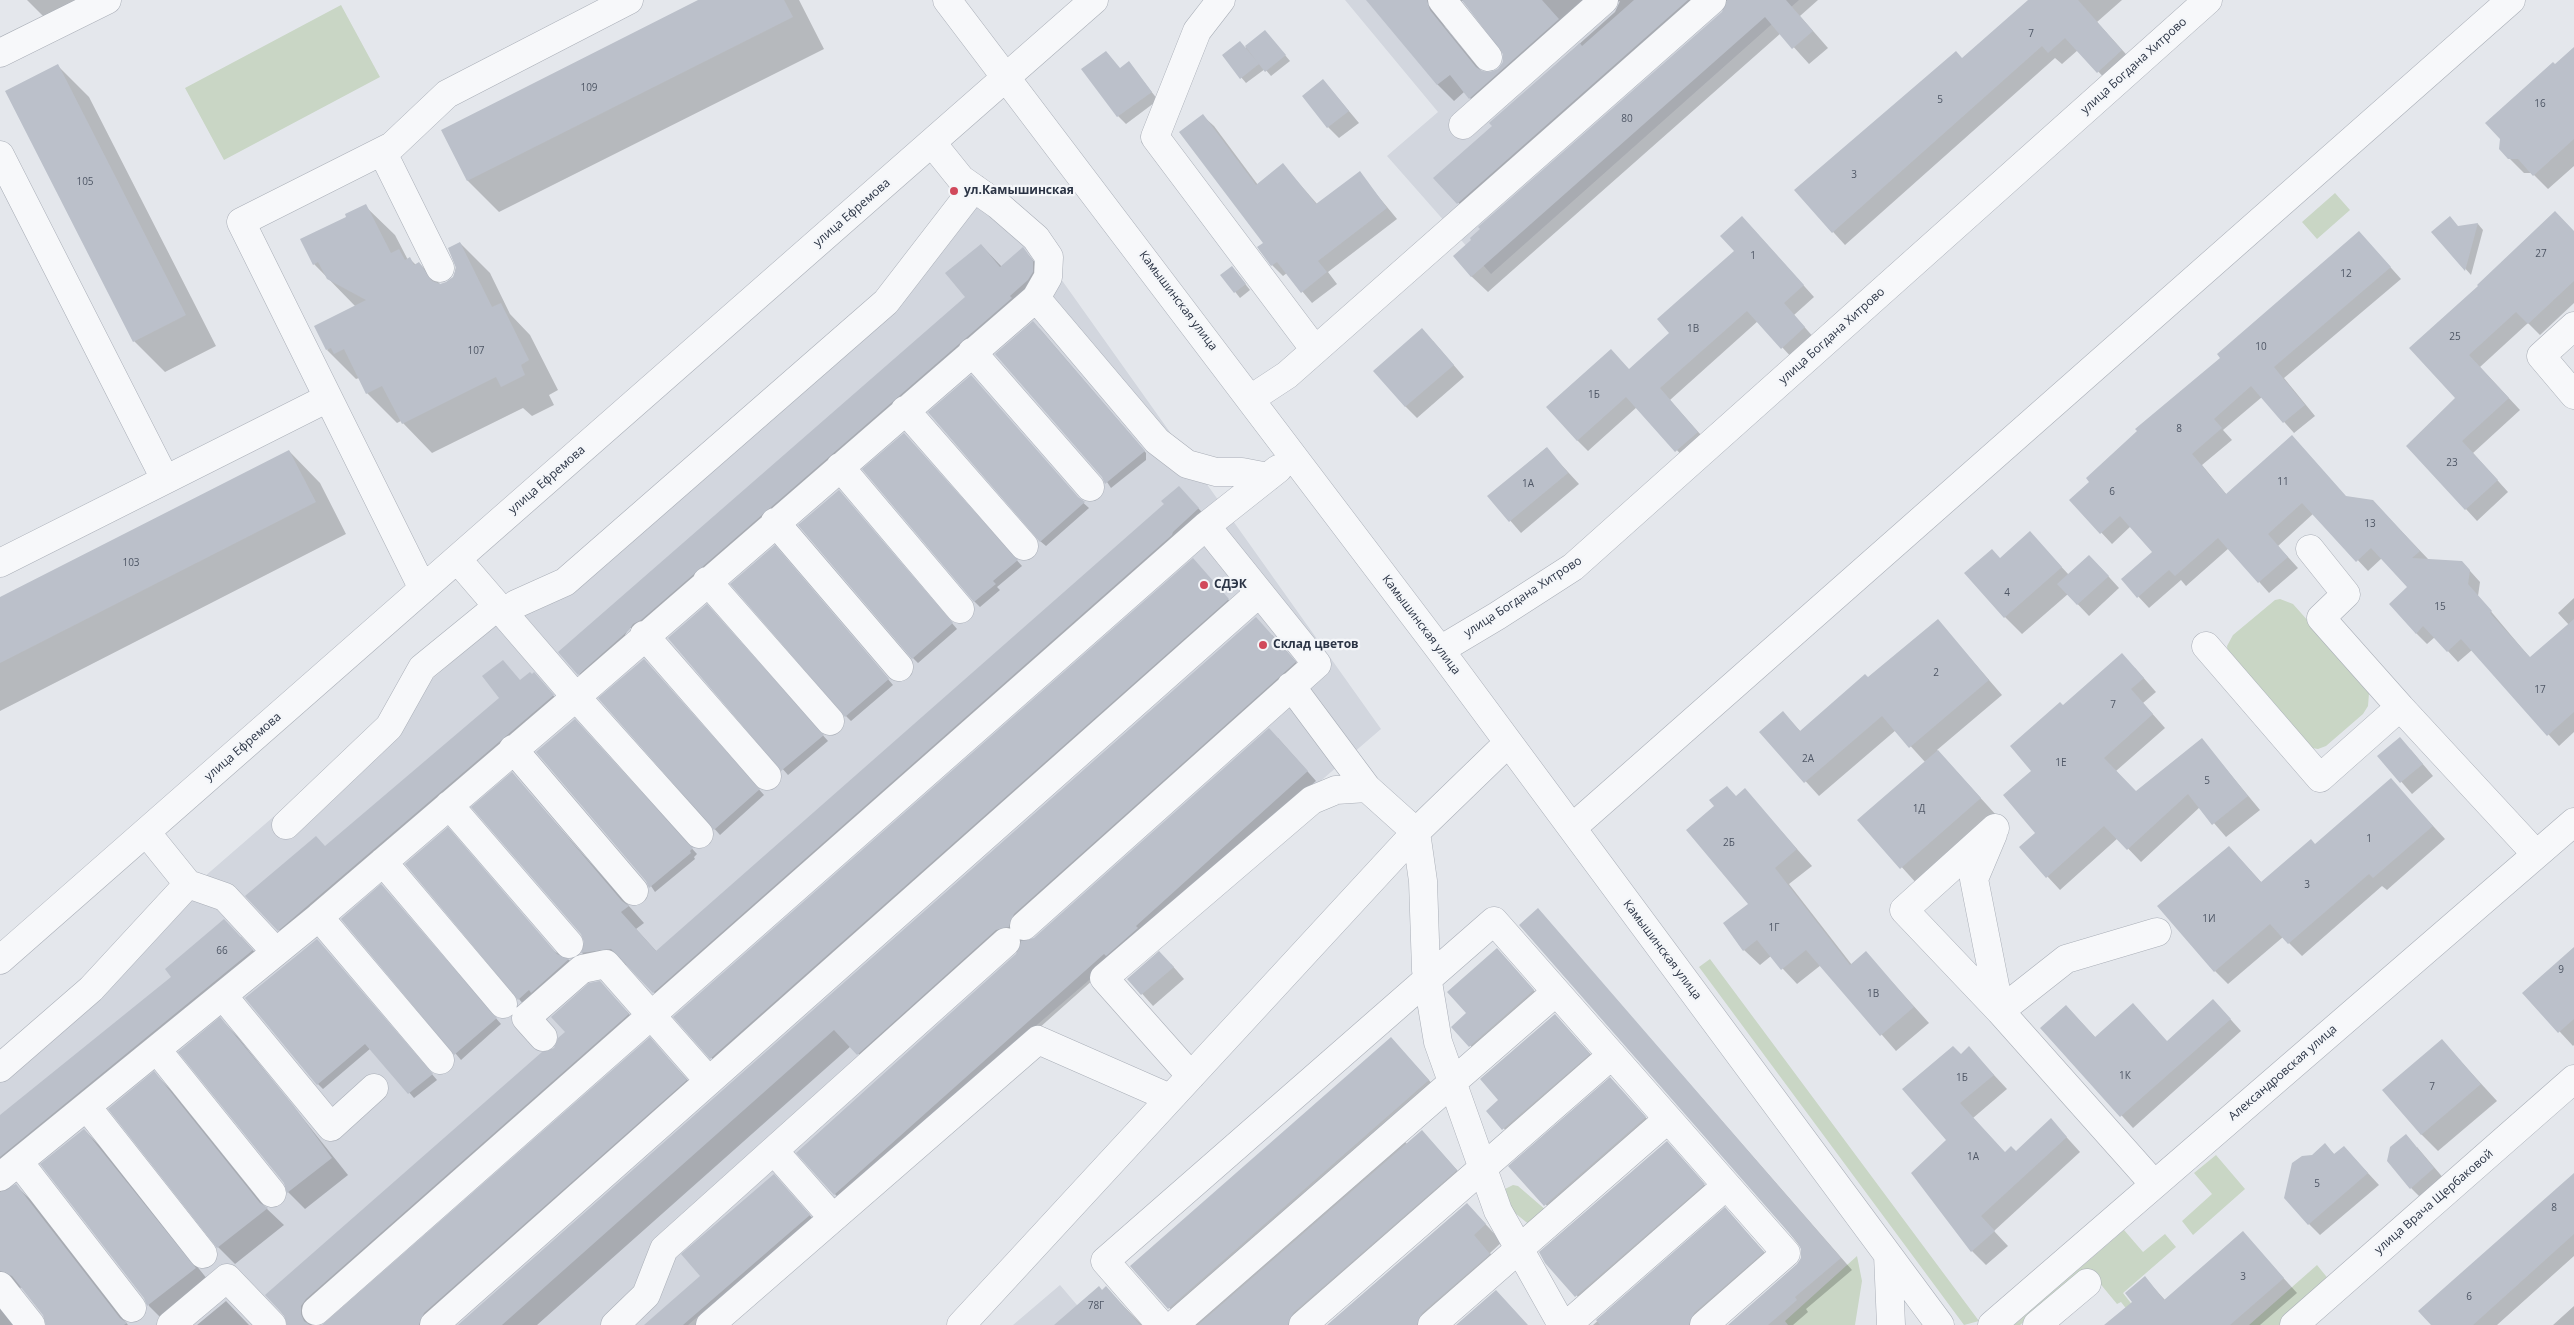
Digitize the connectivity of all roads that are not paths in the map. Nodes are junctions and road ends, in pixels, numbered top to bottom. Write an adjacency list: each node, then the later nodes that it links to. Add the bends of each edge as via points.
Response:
1 (107, 0): 11 (street)
2 (947, 0): 13 (street, Камышинская улица)
3 (1094, 0): 13 (street, улица Ефремова)
4 (1221, 0): 22 (street, via 1197,32 1155,137)
5 (1442, 0): 12 (street)
6 (1604, 0): 14 (street)
7 (1712, 0): 22 (street)
8 (2208, 0): 46 (street, улица Богдана Хитрово, via 1573,567)
9 (2511, 0): 59 (street)
10 (615, 3): 16 (street, via 447,94 392,146)
11 (0, 53)
12 (1488, 57)
13 (1006, 77): 15 (street, улица Ефремова); 26 (street, Камышинская улица)
14 (1463, 125)
15 (932, 143): 18 (street, via 961,179); 37 (street, улица Ефремова)
16 (382, 151): 19 (street); 25 (street, via 241,222)
17 (0, 155): 31 (street)
18 (974, 188): 20 (street, via 1025,226 1049,257 1048,277); 43 (street, via 886,302 566,582)
19 (440, 268)
20 (1036, 298): 23 (street); 30 (street, via 1157,441 1199,469)
21 (2574, 326): 24 (street, via 2541,356)
22 (1315, 350): 26 (street)
23 (972, 352): 27 (street); 32 (street)
24 (2574, 395)
25 (328, 398): 31 (street); 40 (street)
26 (1252, 398): 28 (street, Камышинская улица)
27 (905, 410): 29 (street); 35 (street)
28 (1295, 456): 30 (street); 46 (street, Камышинская улица)
29 (840, 467): 33 (street); 42 (street)
30 (1268, 477): 34 (street)
31 (165, 479): 38 (street)
32 (1090, 487)
33 (775, 522): 39 (street); 47 (street)
34 (1206, 526): 41 (street); 77 (street)
35 (1024, 546)
36 (2310, 549): 50 (street, via 2346,594 2321,618)
37 (458, 558): 40 (street, улица Ефремова); 43 (street)
38 (0, 563)
39 (707, 581): 44 (street); 51 (street)
40 (423, 589): 60 (street, улица Ефремова)
41 (1259, 593): 48 (street, via 1317,664); 85 (street)
42 (960, 609)
43 (501, 610): 49 (street); 58 (street, via 422,668 389,727)
44 (644, 636): 49 (street); 54 (street)
45 (2206, 646): 50 (street, via 2320,778)
46 (1440, 650): 52 (street, Камышинская улица)
47 (899, 667)
48 (1292, 686): 55 (street); 91 (street)
49 (576, 697): 53 (street); 62 (street)
50 (2400, 707): 63 (street)
51 (830, 721)
52 (1508, 743): 59 (street, Камышинская улица); 61 (street)
53 (514, 749): 56 (street); 66 (street)
54 (767, 776)
55 (1367, 788): 61 (street); 83 (street, via 1336,790 1312,800 1104,978)
56 (449, 805): 64 (street); 69 (street)
57 (2574, 822): 63 (street, Александровская улица)
58 (286, 825)
59 (1572, 828): 100 (street, Камышинская улица)
60 (146, 832): 65 (street); 71 (street, улица Ефремова)
61 (1416, 832): 72 (street, via 1423,881); 83 (street)
62 (699, 834)
63 (2536, 854): 94 (street, Александровская улица)
64 (383, 862): 67 (street); 75 (street)
65 (188, 884): 70 (street, via 226,897); 82 (street, via 91,989)
66 (634, 891)
67 (319, 917): 70 (street); 81 (street)
68 (2157, 932): 76 (street, via 2066,959)
69 (569, 944)
70 (276, 952): 74 (street)
71 (0, 960)
72 (1428, 978): 73 (street, via 1494,921); 86 (street, via 1438,1042); 112 (street, via 1105,1261)
73 (1556, 992): 80 (street); 86 (street)
74 (223, 996): 79 (street); 87 (street, via 331,1127)
75 (503, 1004)
76 (2000, 1011): 76 (street, via 1904,910 1995,828 1974,879); 94 (street)
77 (651, 1015): 78 (street, via 606,964 582,969 526,1018); 85 (street); 104 (street)
78 (543, 1038)
79 (156, 1050): 89 (street); 96 (street)
80 (1612, 1055): 90 (street); 92 (street)
81 (440, 1060)
82 (0, 1068)
83 (1191, 1076): 88 (street)
84 (2574, 1079): 123 (street, улица Врача Щербаковой)
85 (710, 1081): 108 (street)
86 (1452, 1082): 92 (street); 113 (street)
87 (374, 1088)
88 (1170, 1098): 97 (street, via 1038,1040); 111 (street)
89 (87, 1107): 93 (street); 99 (street)
90 (1668, 1119): 95 (street); 98 (street)
91 (775, 1152): 97 (street); 109 (street, via 664,1249 646,1295)
92 (1482, 1168): 98 (street, via 1498,1211); 114 (street)
93 (9, 1170): 103 (street)
94 (2154, 1184): 121 (street, Александровская улица)
95 (1726, 1186): 117 (street); 118 (street, via 1786,1253)
96 (272, 1194)
97 (833, 1218): 110 (street)
98 (1520, 1249): 115 (street); 116 (street)
99 (202, 1254)
100 (1888, 1255): 119 (street); 120 (street, Камышинская улица)
101 (2087, 1283): 122 (street)
102 (0, 1286): 105 (street)
103 (132, 1308)
104 (316, 1311)
105 (31, 1325)
106 (171, 1325): 107 (street, via 227,1278)
107 (272, 1325)
108 (434, 1325)
109 (615, 1325)
110 (710, 1325)
111 (961, 1325)
112 (1161, 1325)
113 (1174, 1325)
114 (1303, 1325)
115 (1432, 1325)
116 (1562, 1325)
117 (1567, 1325)
118 (1704, 1325)
119 (1891, 1325)
120 (1940, 1325)
121 (1992, 1325)
122 (2038, 1325)
123 (2294, 1325)

